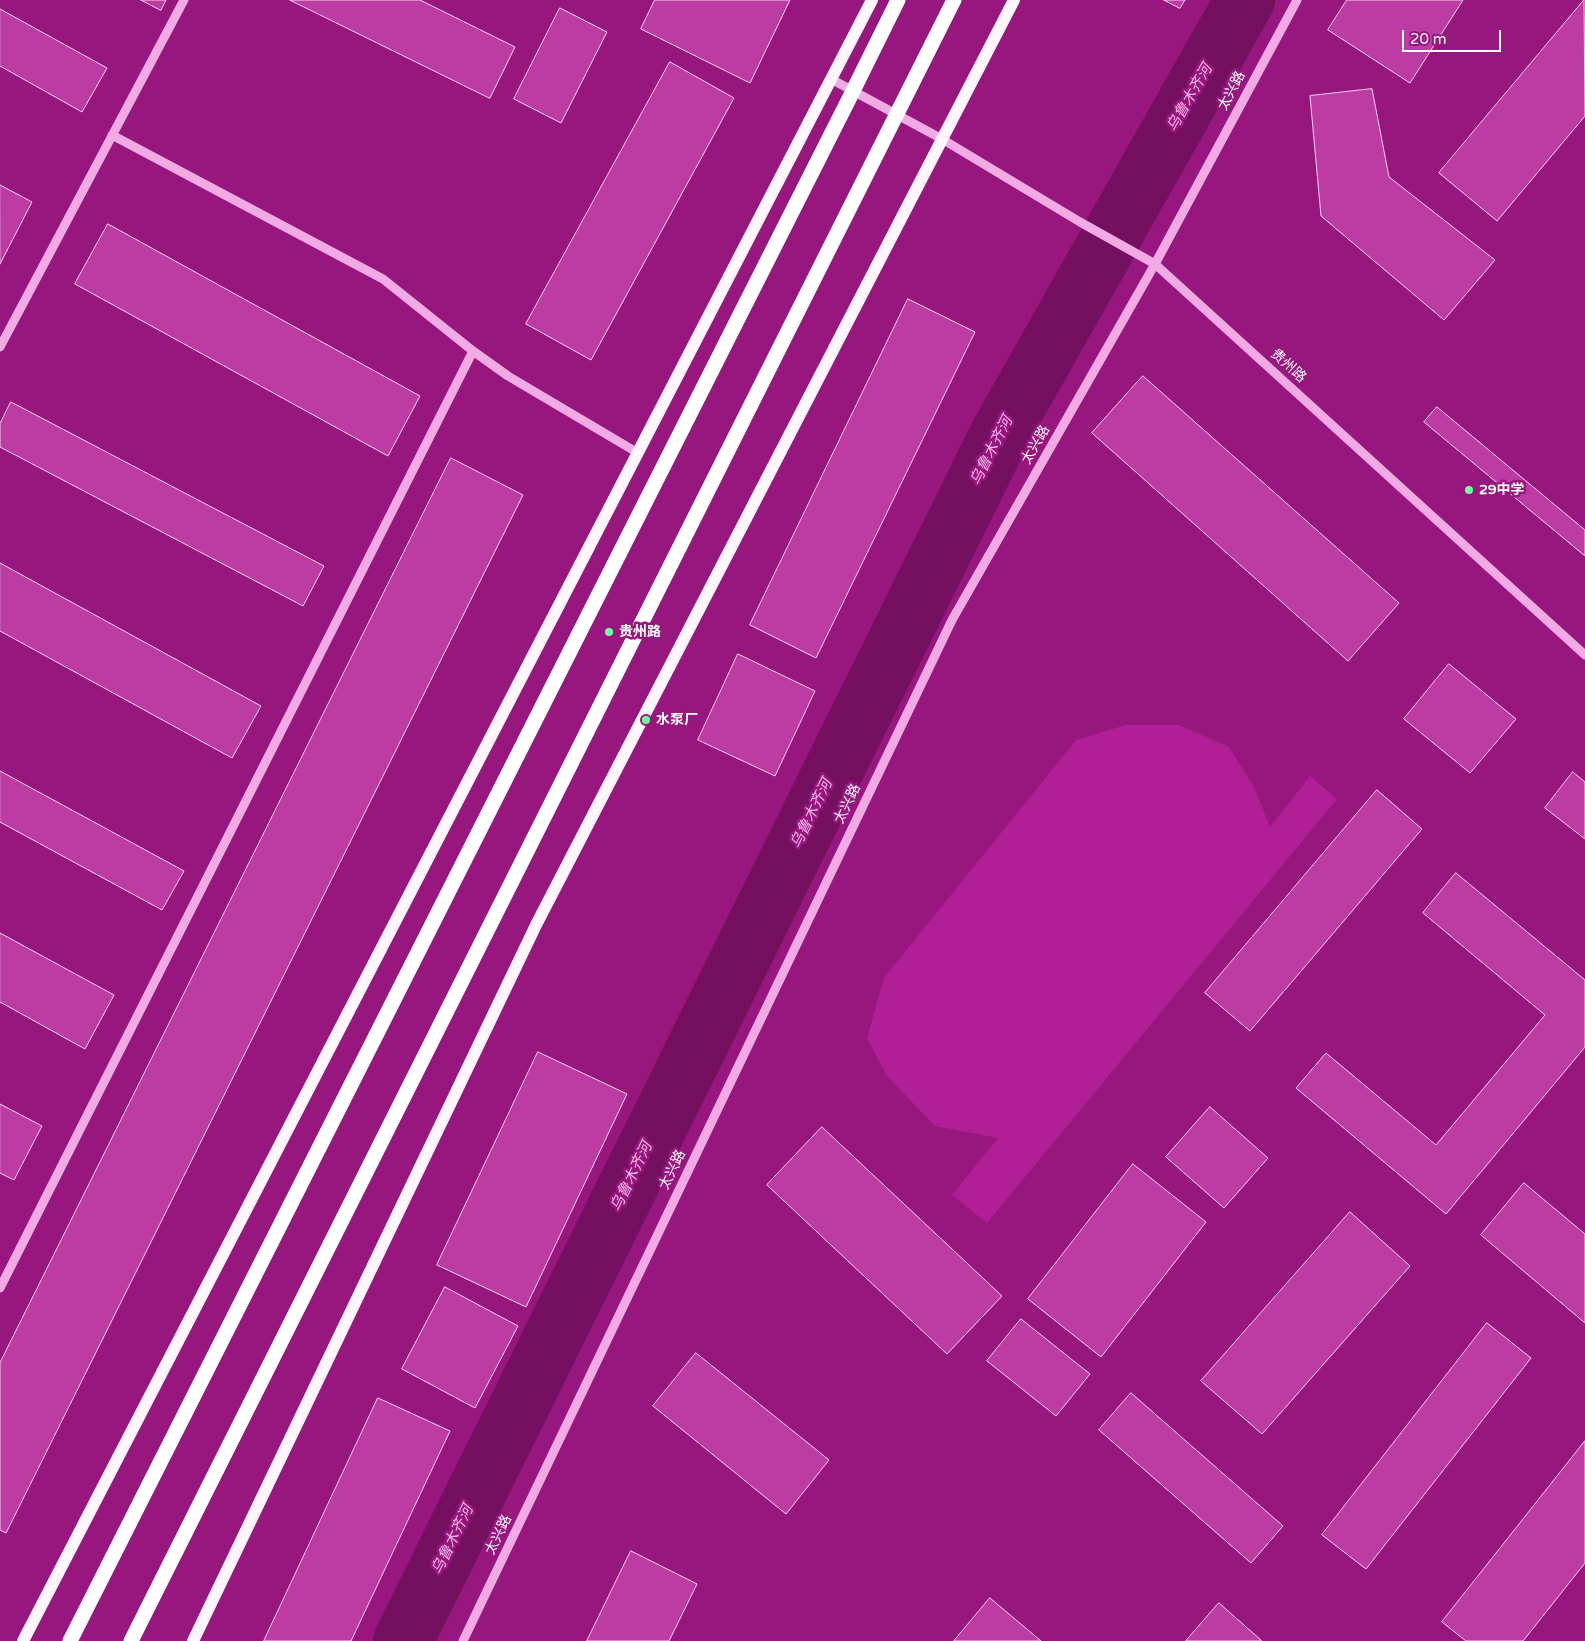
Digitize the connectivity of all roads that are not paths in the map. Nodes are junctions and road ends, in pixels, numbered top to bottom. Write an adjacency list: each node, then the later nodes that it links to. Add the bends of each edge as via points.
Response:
1 (184, 0): 8 (street)
2 (872, 0): 7 (main road)
3 (898, 0): 17 (highway, bridge)
4 (954, 0): 18 (highway, bridge)
5 (1297, 0): 10 (street, 太兴路)
6 (1010, 1): 9 (main road)
7 (831, 79): 9 (street, 贵州路); 13 (main road)
8 (112, 135): 11 (street); 12 (street, via 383,279)
9 (942, 140): 10 (street, 贵州路); 19 (main road, via 536,925)
10 (1155, 264): 14 (street, 贵州路); 20 (street, 太兴路, via 952,620)
11 (0, 346)
12 (473, 351): 13 (street, via 508,376); 15 (street)
13 (638, 453): 16 (main road)
14 (1585, 655)
15 (0, 1288)
16 (22, 1641)
17 (70, 1641)
18 (131, 1641)
19 (193, 1641)
20 (463, 1641)

